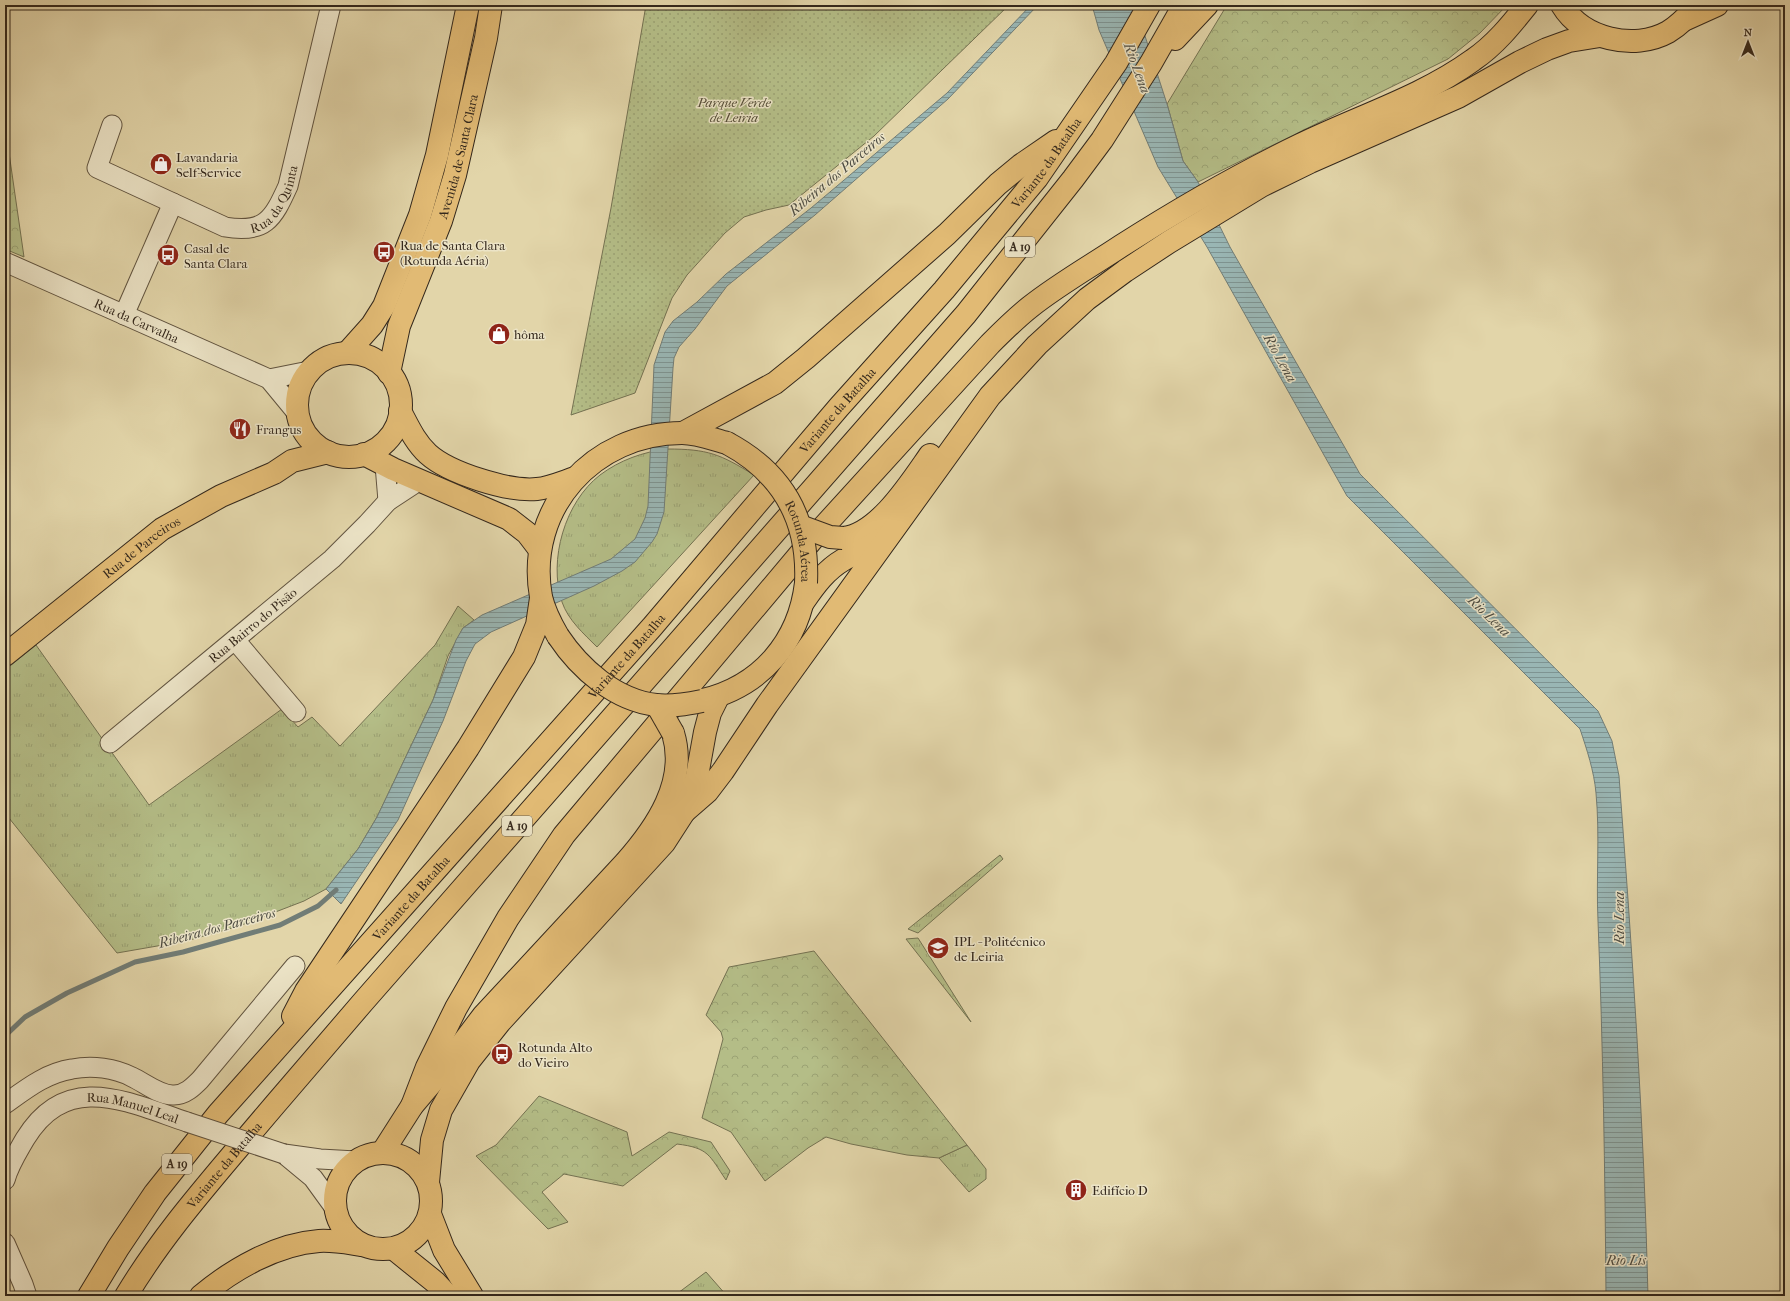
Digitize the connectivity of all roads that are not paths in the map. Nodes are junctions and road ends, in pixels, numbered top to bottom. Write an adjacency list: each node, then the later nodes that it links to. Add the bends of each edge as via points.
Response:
1 (331, 5): 14 (street, Rua da Quinta, via 288,186 270,219 258,227 241,230 225,227)
2 (468, 5): 18 (main road, Avenida de Santa Clara, via 437,156 420,215 384,306 372,325)
3 (491, 5): 20 (main road, Avenida de Santa Clara, via 455,175 441,221 399,326)
4 (1149, 5): 12 (main road, Variante da Batalha / A 19, via 1116,63)
5 (1527, 5): 13 (main road, via 1490,47 1455,72 1417,92 1301,144)
6 (1562, 5): 10 (main road, via 1581,26)
7 (1717, 5): 9 (main road)
8 (1196, 8): 61 (main road, Variante da Batalha / A 19, via 1151,63 1106,134 1073,179 966,314 271,1108 182,1214 144,1266)
9 (1692, 12): 10 (main road, via 1668,32 1646,40 1623,41)
10 (1600, 36): 13 (main road, via 1569,40 1547,49 1458,97 1310,162)
11 (112, 125): 14 (street, Rua da Quinta, via 97,168)
12 (1067, 134): 24 (main road, via 998,184 947,234 775,383); 45 (main road, Variante da Batalha / A 19, via 1037,178 944,290 839,407 652,627)
13 (1254, 178): 15 (main road, via 1157,224); 33 (main road, via 1087,299 1012,371 968,425)
14 (173, 203): 17 (street)
15 (1119, 248): 32 (main road, bridge, via 1005,360 956,418 914,478 877,522 856,536 843,538 830,537); 47 (main road, via 1030,307 990,344 816,535 605,784 564,835 526,889 492,945 435,1049)
16 (11, 266): 17 (street, Rua da Carvalha)
17 (124, 315): 21 (street, Rua da Carvalha)
18 (347, 353): 19 (main road, via 324,359); 20 (main road, via 366,356 379,363)
19 (309, 372): 21 (street); 23 (main road, via 297,396)
20 (389, 373): 22 (main road, via 400,397)
21 (269, 379): 23 (street, Rua da Carvalha)
22 (400, 411): 26 (main road, via 396,425 388,438 377,448); 29 (main road, via 418,443 429,455 464,474 520,490 538,489)
23 (299, 420): 25 (main road, via 308,437); 27 (main road)
24 (683, 433): 29 (main road, Rotunda Aérea, via 649,438 619,447 596,459); 32 (main road, Rotunda Aérea, bridge, via 727,443 746,454 771,478 790,503)
25 (328, 452): 26 (main road, via 340,456); 27 (main road, Rua de Parceiros)
26 (364, 454): 28 (main road)
27 (292, 461): 38 (main road, Rua de Parceiros, via 274,473 220,496 162,529)
28 (385, 465): 30 (main road); 31 (street)
29 (575, 478): 34 (main road, Rotunda Aérea, via 551,515)
30 (420, 480): 31 (street, Rua Bairro do Pisão); 34 (main road, via 509,519 528,533)
31 (388, 501): 37 (street, Rua Bairro do Pisão, via 332,559)
32 (800, 526): 35 (main road, Rotunda Aérea, bridge, via 807,569)
33 (897, 526): 35 (main road, via 867,548 842,560); 43 (main road, via 767,705 723,771 707,792)
34 (540, 550): 36 (main road, Rotunda Aérea)
35 (805, 592): 39 (main road, Rotunda Aérea, via 797,622 782,649 746,683)
36 (541, 598): 40 (main road, Rotunda Aérea, bridge, via 558,636 569,653 593,676 624,695); 45 (main road, via 537,625 524,657 468,748 306,991)
37 (235, 640): 41 (street); 42 (street, Rua Bairro do Pisão)
38 (5, 655)
39 (710, 699): 40 (main road, Rotunda Aérea, bridge); 43 (main road, via 710,714 697,776)
40 (657, 705): 47 (main road, bridge, via 673,733 677,760 672,787 658,819 625,863 483,1016)
41 (296, 712)
42 (110, 744)
43 (684, 812): 52 (main road, via 664,843 500,1022 469,1061 441,1110 432,1140)
44 (295, 966): 46 (street, via 200,1080 184,1093 169,1095 117,1071 73,1068 37,1081)
45 (280, 1042): 60 (main road, Variante da Batalha / A 19, via 154,1193)
46 (5, 1104)
47 (412, 1106): 48 (main road)
48 (382, 1153): 50 (main road); 52 (main road, via 409,1160)
49 (284, 1154): 50 (street, Rua Manuel Leal); 51 (street, Rua Manuel Leal, bridge, via 116,1098 85,1097 69,1100 41,1117); 53 (street, Rua Manuel Leal, via 313,1178)
50 (356, 1161): 53 (main road, via 339,1181)
51 (6, 1173)
52 (428, 1182): 54 (main road, via 432,1203)
53 (334, 1207): 56 (main road, via 339,1222 348,1236)
54 (430, 1214): 57 (main road, via 417,1237); 64 (main road, via 444,1250)
55 (5, 1243): 59 (street)
56 (362, 1245): 57 (main road, via 377,1250); 62 (main road, via 319,1241 285,1248 244,1266)
57 (394, 1249): 63 (main road, via 435,1282)
58 (5, 1275): 59 (street)
59 (25, 1290)
60 (89, 1296)
61 (126, 1296)
62 (202, 1296)
63 (448, 1296)
64 (472, 1296)

